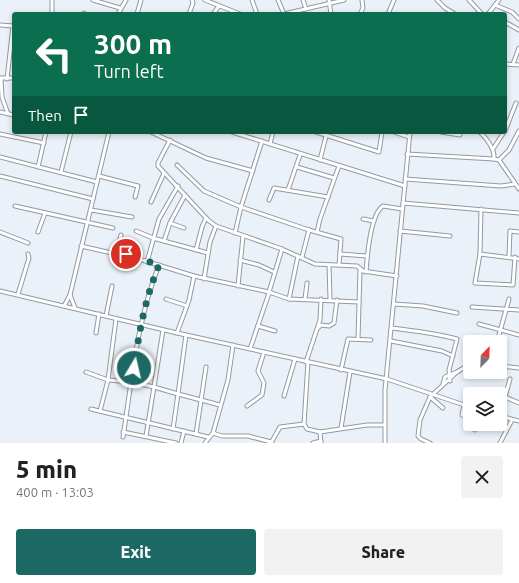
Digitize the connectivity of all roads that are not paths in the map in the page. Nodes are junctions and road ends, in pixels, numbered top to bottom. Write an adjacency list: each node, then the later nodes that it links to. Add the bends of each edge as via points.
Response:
1 (52, 0): 23 (street)
2 (93, 0): 16 (street)
3 (126, 0): 20 (street)
4 (142, 0): 25 (street)
5 (192, 0): 26 (street)
6 (205, 0): 19 (street)
7 (252, 0): 29 (street)
8 (278, 0): 30 (street)
9 (303, 0): 21 (street)
10 (344, 0): 17 (street)
11 (362, 0): 33 (street)
12 (394, 0): 34 (street)
13 (437, 0): 35 (street)
14 (469, 0): 36 (street)
15 (498, 0): 18 (street)
16 (99, 1): 20 (street)
17 (330, 1): 21 (street); 32 (street)
18 (495, 5): 22 (street); 37 (street, via 512,12)
19 (219, 6): 27 (street); 28 (street)
20 (120, 8): 24 (street)
21 (306, 9): 31 (street)
22 (491, 10)
23 (52, 12)
24 (119, 12)
25 (139, 12)
26 (190, 12)
27 (215, 12)
28 (235, 12)
29 (256, 12)
30 (283, 12)
31 (293, 12)
32 (331, 12)
33 (361, 12)
34 (389, 12)
35 (452, 12)
36 (480, 12)
37 (519, 20): 41 (street)
38 (507, 23): 41 (street)
39 (0, 25): 40 (street)
40 (12, 26)
41 (512, 26): 42 (street)
42 (519, 30)
43 (12, 44): 50 (street)
44 (519, 48): 46 (street)
45 (507, 64): 46 (street)
46 (513, 64): 47 (street)
47 (519, 65)
48 (0, 78): 50 (street); 53 (street, via 2,97)
49 (12, 78): 50 (street)
50 (8, 79)
51 (516, 103): 55 (street)
52 (0, 112): 53 (street)
53 (8, 114): 54 (street)
54 (12, 115)
55 (507, 127)
56 (519, 131): 83 (street, via 509,150)
57 (0, 134): 75 (street)
58 (46, 134): 75 (street)
59 (70, 134): 89 (street)
60 (109, 134): 92 (street)
61 (156, 134): 73 (street)
62 (241, 134): 74 (street)
63 (272, 134): 76 (street)
64 (326, 134): 65 (street, via 380,152); 82 (street)
65 (382, 134)
66 (400, 134): 72 (street)
67 (410, 134): 72 (street)
68 (454, 134): 71 (street)
69 (482, 134): 77 (street)
70 (504, 134): 77 (street)
71 (460, 135)
72 (409, 137): 78 (street)
73 (170, 140): 88 (street, via 206,158); 90 (street, via 158,164)
74 (262, 141): 76 (street); 88 (street)
75 (44, 143): 86 (street)
76 (270, 144): 79 (street)
77 (493, 149): 81 (street)
78 (407, 154): 81 (street); 94 (street)
79 (300, 155): 82 (street); 87 (street)
80 (0, 157): 86 (street)
81 (494, 159): 83 (street)
82 (320, 160): 85 (street)
83 (499, 160): 96 (street)
84 (178, 165): 109 (street, via 204,192)
85 (339, 166): 93 (street); 98 (street)
86 (38, 167): 89 (street)
87 (296, 167): 93 (street); 100 (street)
88 (253, 171): 109 (street)
89 (61, 172): 95 (street)
90 (164, 173): 97 (street); 106 (street)
91 (0, 176): 104 (street)
92 (99, 176): 95 (street); 102 (street, via 138,186)
93 (334, 178): 103 (street)
94 (405, 179): 96 (street, via 501,186); 98 (street)
95 (97, 182): 104 (street)
96 (515, 184): 99 (street)
97 (178, 186): 101 (street); 135 (street, via 163,210)
98 (405, 186): 107 (street)
99 (519, 189)
100 (288, 190): 103 (street); 105 (street, via 274,188)
101 (185, 195): 116 (street); 120 (street)
102 (135, 197)
103 (328, 197): 129 (street)
104 (93, 199): 112 (street)
105 (269, 200)
106 (151, 202)
107 (403, 203): 110 (street); 111 (street)
108 (15, 206): 113 (street)
109 (241, 207): 124 (street); 131 (street)
110 (402, 209): 118 (street, via 381,207); 126 (street)
111 (481, 209): 114 (street); 145 (street)
112 (91, 210): 115 (street); 119 (street)
113 (45, 213): 119 (street); 128 (street)
114 (519, 213)
115 (132, 217)
116 (206, 218): 121 (street); 140 (street)
117 (363, 219): 118 (street)
118 (374, 221): 147 (street)
119 (88, 223): 122 (street); 138 (street)
120 (170, 223): 123 (street); 136 (street)
121 (216, 226): 131 (street); 141 (street)
122 (113, 228)
123 (184, 228)
124 (309, 230): 129 (street); 149 (street)
125 (136, 231): 135 (street)
126 (400, 231): 134 (street); 160 (street)
127 (0, 232): 137 (street)
128 (38, 232)
129 (318, 232): 144 (street, via 342,240)
130 (519, 232): 148 (street, via 510,231)
131 (235, 233): 133 (street)
132 (121, 235): 143 (street)
133 (243, 236): 139 (street); 151 (street)
134 (450, 236)
135 (153, 238): 136 (street); 152 (street)
136 (164, 241): 140 (street)
137 (28, 243)
138 (81, 246): 143 (street); 168 (street)
139 (282, 249): 146 (street); 157 (street)
140 (196, 250): 141 (street)
141 (208, 252): 161 (street)
142 (28, 254): 167 (street, via 30,258)
143 (116, 254): 152 (street, via 126,254)
144 (340, 254): 147 (street); 155 (street)
145 (480, 254): 148 (street); 150 (street, via 475,280 478,284 513,285)
146 (298, 256): 149 (street); 170 (street)
147 (367, 256): 158 (street)
148 (509, 256): 150 (street)
149 (302, 257): 154 (street, via 313,263)
150 (517, 258)
151 (240, 260): 157 (street); 164 (street)
152 (147, 262): 153 (street)
153 (159, 265): 159 (street); 188 (street, via 148,291)
154 (329, 265): 155 (street); 174 (street)
155 (339, 265): 156 (street, via 357,266)
156 (360, 270): 158 (street); 176 (street)
157 (274, 272): 166 (street)
158 (366, 272): 160 (street)
159 (194, 276): 161 (street); 179 (street)
160 (397, 276): 177 (street)
161 (204, 279): 164 (street)
162 (306, 283): 171 (street)
163 (112, 286): 186 (street)
164 (238, 286): 166 (street)
165 (0, 290): 167 (street)
166 (269, 293): 170 (street); 190 (street)
167 (18, 294): 178 (street)
168 (70, 295): 178 (street); 181 (street)
169 (166, 299): 179 (street)
170 (288, 299): 171 (street)
171 (305, 299): 172 (street)
172 (322, 299): 174 (street); 191 (street)
173 (509, 299): 182 (street)
174 (330, 300): 175 (street)
175 (337, 300): 176 (street); 191 (street, via 334,323)
176 (359, 302): 201 (street)
177 (394, 304): 184 (street, via 423,306); 192 (street)
178 (64, 306): 181 (street)
179 (187, 306): 196 (street)
180 (472, 307): 182 (street)
181 (74, 308): 185 (street)
182 (507, 309): 183 (street); 194 (street)
183 (519, 310)
184 (457, 313)
185 (100, 314): 186 (street); 197 (street)
186 (106, 316): 187 (street)
187 (116, 319): 188 (street); 220 (street)
188 (140, 324): 193 (street); 223 (street)
189 (479, 324): 194 (street)
190 (258, 326): 195 (street); 205 (street)
191 (318, 328): 209 (street)
192 (392, 328): 203 (street); 207 (street, via 429,332 457,340)
193 (163, 330): 196 (street); 225 (street)
194 (500, 330): 198 (street); 200 (street)
195 (275, 331)
196 (177, 333): 199 (street)
197 (96, 334)
198 (519, 334)
199 (186, 335): 204 (street); 226 (street)
200 (499, 335)
201 (358, 339): 202 (street); 214 (street, via 348,339)
202 (371, 340)
203 (391, 341): 207 (street, via 447,352); 221 (street)
204 (233, 345): 205 (street); 232 (street, via 228,380)
205 (250, 349): 206 (street)
206 (264, 352): 208 (street); 234 (street, via 258,371 264,383 262,395)
207 (453, 356): 218 (street)
208 (295, 359): 209 (street); 228 (street)
209 (307, 362): 214 (street); 243 (street)
210 (206, 367): 230 (street)
211 (507, 367): 213 (street)
212 (463, 368): 217 (street)
213 (519, 368)
214 (341, 370): 216 (street)
215 (86, 372): 220 (street)
216 (350, 372): 221 (street); 245 (street)
217 (457, 372): 218 (street); 222 (street)
218 (449, 375): 222 (street); 224 (street, via 445,377)
219 (510, 379): 231 (street, via 504,397)
220 (108, 380): 223 (street); 237 (street)
221 (387, 380): 227 (street); 244 (street)
222 (450, 380): 224 (street)
223 (131, 382): 225 (street); 238 (street)
224 (443, 384): 227 (street)
225 (154, 387): 226 (street); 241 (street)
226 (178, 394): 230 (street); 246 (street)
227 (434, 395): 229 (street); 233 (street)
228 (284, 396)
229 (430, 397): 235 (street); 262 (street, via 420,420 418,436)
230 (201, 401): 232 (street); 251 (street)
231 (519, 403)
232 (220, 405): 249 (street)
233 (463, 405)
234 (247, 406)
235 (443, 408)
236 (91, 409): 237 (street)
237 (100, 412): 238 (street)
238 (126, 417): 241 (street); 248 (street)
239 (507, 418): 240 (street)
240 (512, 420): 242 (street); 263 (street)
241 (148, 422): 246 (street); 252 (street)
242 (519, 422)
243 (304, 424): 250 (street, via 309,430); 259 (street, via 280,428)
244 (384, 425): 245 (street); 261 (street)
245 (341, 428): 250 (street)
246 (173, 429): 247 (street)
247 (184, 431): 251 (street); 257 (street)
248 (124, 432): 252 (street); 253 (street)
249 (213, 432): 254 (street); 259 (street, via 222,436 248,436)
250 (320, 432): 255 (street)
251 (196, 434): 254 (street)
252 (146, 436): 256 (street)
253 (123, 437)
254 (208, 437): 258 (street)
255 (321, 442): 260 (street)
256 (176, 443)
257 (181, 443)
258 (205, 443)
259 (271, 443)
260 (313, 443)
261 (385, 443)
262 (430, 443)
263 (500, 443)

